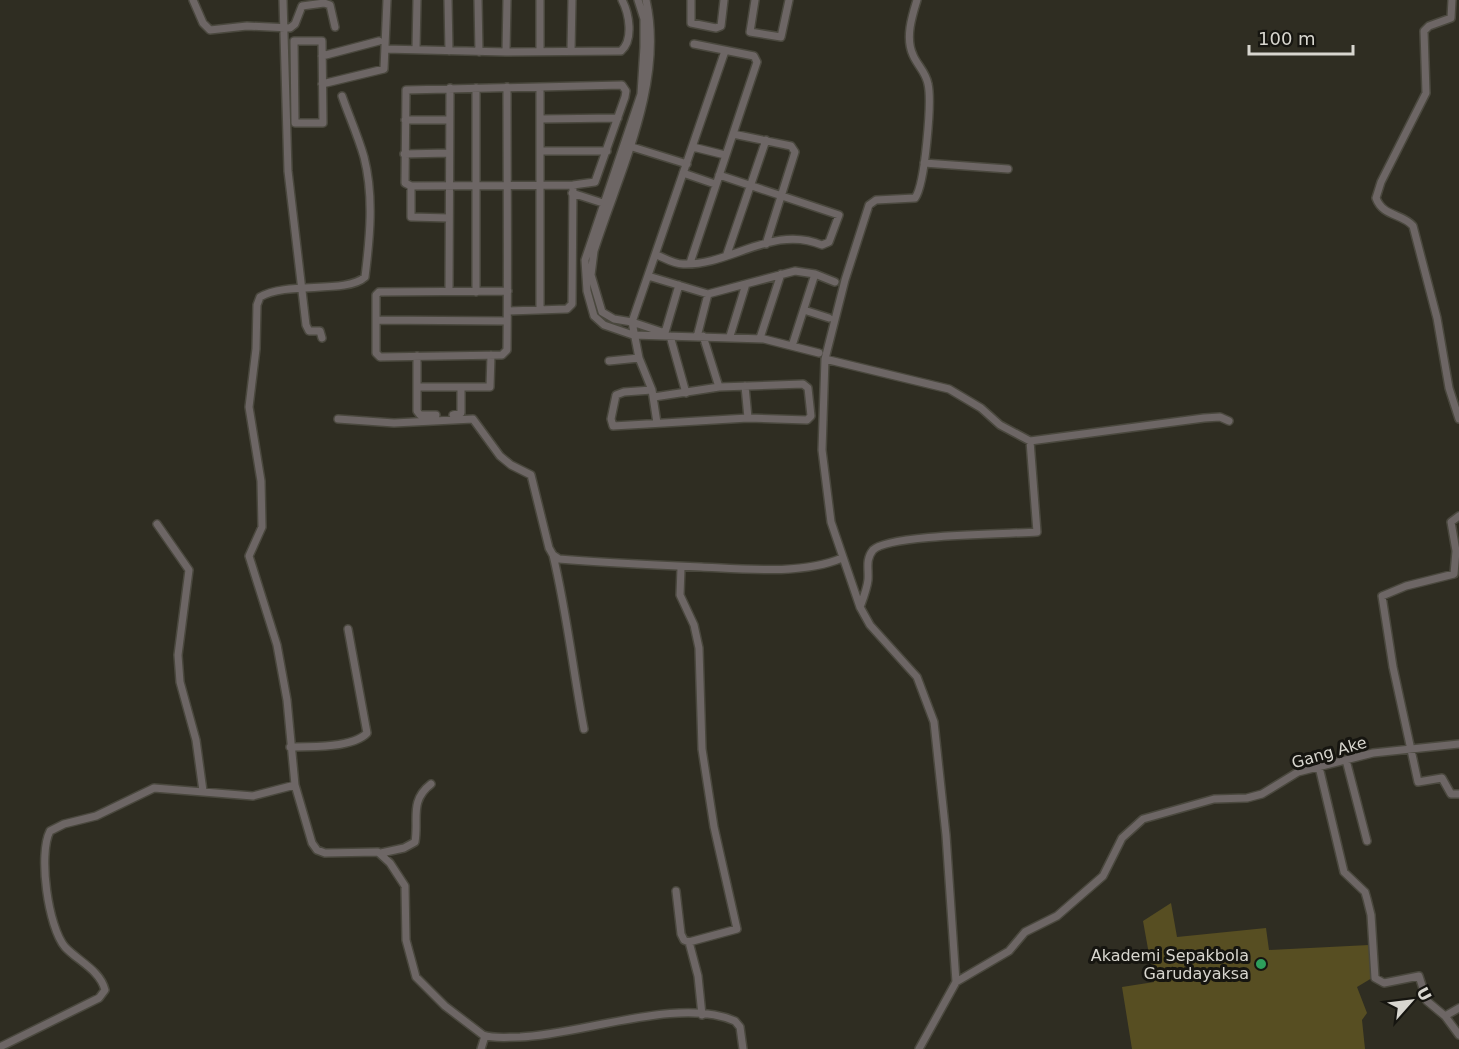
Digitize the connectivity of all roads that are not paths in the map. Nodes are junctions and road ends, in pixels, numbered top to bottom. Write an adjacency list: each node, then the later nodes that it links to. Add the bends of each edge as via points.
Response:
1 (194, 0): 20 (street, via 210,30 247,26)
2 (283, 0): 20 (street)
3 (387, 0): 23 (street)
4 (417, 0): 24 (street)
5 (448, 0): 26 (street)
6 (478, 0): 29 (street)
7 (507, 0): 30 (street)
8 (540, 0): 27 (street)
9 (572, 0): 25 (street)
10 (622, 0): 25 (street, via 628,16 624,50)
11 (638, 0): 66 (street, via 644,19 641,93)
12 (646, 0): 44 (street, via 651,34 648,82)
13 (691, 0): 14 (street, via 691,23 716,28 720,26)
14 (724, 0)
15 (755, 0): 16 (street, via 750,32 781,37)
16 (789, 0)
17 (917, 0): 51 (street, via 910,45 929,90)
18 (1452, 0): 111 (street, via 1451,18 1424,31 1426,93 1376,198 1384,211 1413,226)
19 (334, 27): 20 (street, via 330,5 324,3 302,6 293,26)
20 (285, 29): 78 (street, via 288,171)
21 (379, 41): 31 (street)
22 (694, 44): 28 (street)
23 (385, 49): 24 (street); 32 (street, via 384,69)
24 (416, 49): 26 (street)
25 (571, 50): 27 (street)
26 (449, 51): 29 (street)
27 (540, 51): 30 (street)
28 (725, 51): 42 (street, via 754,56 757,62); 45 (street)
29 (479, 52): 30 (street)
30 (506, 52)
31 (322, 56): 32 (street); 32 (street, via 322,41 294,41 295,123 323,123)
32 (322, 84)
33 (507, 87): 34 (street); 36 (street); 59 (street)
34 (540, 87): 38 (street, via 622,85 626,90); 39 (street)
35 (450, 88): 36 (street); 40 (street, via 406,90); 41 (street)
36 (476, 88): 58 (street)
37 (342, 96): 78 (street, via 363,155 370,197 365,275 362,280 348,284)
38 (618, 118): 39 (street); 47 (street)
39 (540, 119): 46 (street)
40 (405, 120): 41 (street); 49 (street)
41 (449, 120): 48 (street)
42 (733, 134): 43 (street); 50 (street)
43 (766, 140): 62 (street); 65 (street, via 791,146 795,152)
44 (629, 146): 52 (street); 66 (street)
45 (693, 147): 50 (street); 52 (street)
46 (540, 151): 47 (street); 60 (street)
47 (607, 151): 61 (street, via 597,180)
48 (449, 153): 49 (street); 57 (street)
49 (404, 154): 63 (street, via 404,180)
50 (725, 155): 55 (street)
51 (924, 163): 53 (street); 101 (street, via 915,198 876,200 868,205)
52 (687, 164): 54 (street)
53 (1008, 169)
54 (683, 173): 56 (street); 70 (street)
55 (719, 175): 56 (street); 62 (street)
56 (715, 184): 71 (street)
57 (448, 185): 58 (street); 63 (street); 67 (street)
58 (477, 185): 59 (street); 80 (street)
59 (507, 185): 60 (street); 81 (street)
60 (540, 185): 61 (street); 84 (street)
61 (573, 185): 64 (street)
62 (749, 185): 65 (street); 69 (street)
63 (411, 186): 67 (street, via 411,217)
64 (572, 193): 66 (street); 84 (street, via 572,304 567,309)
65 (781, 197): 68 (street); 68 (street, via 839,215 836,226 826,244 798,237)
66 (606, 203): 89 (street, via 592,259 594,292 607,316); 90 (street, via 585,260 591,307 600,323)
67 (448, 218): 79 (street)
68 (766, 244): 69 (street)
69 (727, 254): 71 (street)
70 (657, 255): 71 (street, via 679,264); 74 (street)
71 (690, 263)
72 (781, 273): 73 (street, via 801,270); 76 (street); 95 (street)
73 (815, 274): 75 (street); 85 (street)
74 (648, 276): 77 (street); 89 (street)
75 (835, 282)
76 (746, 284): 82 (street); 92 (street)
77 (679, 285): 82 (street); 91 (street)
78 (303, 288): 94 (street, via 306,328 320,331); 125 (street, via 269,293 258,301 249,407 261,481 262,527 249,556 277,645 287,700)
79 (449, 291): 80 (street); 87 (street, via 379,292)
80 (476, 291): 81 (street)
81 (508, 291): 83 (street)
82 (708, 294): 93 (street)
83 (508, 310): 84 (street); 88 (street)
84 (540, 310)
85 (804, 310): 86 (street); 96 (street)
86 (828, 318)
87 (376, 321): 88 (street); 99 (street, via 377,355)
88 (507, 321): 98 (street, via 507,350 502,355)
89 (632, 322): 90 (street); 91 (street)
90 (633, 335): 91 (street); 100 (street)
91 (666, 335): 93 (street); 108 (street)
92 (730, 336): 93 (street); 95 (street)
93 (700, 337): 105 (street)
94 (322, 338)
95 (760, 338): 96 (street)
96 (792, 346): 97 (street)
97 (819, 353)
98 (492, 355): 99 (street); 106 (street, via 490,387)
99 (417, 356): 104 (street)
100 (639, 358): 102 (street); 107 (street)
101 (825, 359): 114 (street, via 949,389); 118 (street, via 822,450 831,522)
102 (609, 361)
103 (745, 386): 105 (street); 109 (street); 109 (street, via 803,384 808,388 812,411 807,420)
104 (417, 387): 106 (street); 106 (street, via 420,416 459,415)
105 (718, 387): 108 (street)
106 (461, 388)
107 (653, 393): 108 (street); 113 (street); 113 (street, via 619,393 611,423 618,427)
108 (686, 393)
109 (748, 418): 113 (street)
110 (338, 419): 117 (street, via 394,423 473,419 500,456 531,475)
111 (1459, 419)
112 (1229, 421): 114 (street, via 1204,418)
113 (657, 423)
114 (1030, 441): 120 (street, via 1037,532 879,545 867,562 868,582)
115 (1459, 516): 124 (street, via 1451,522 1456,551 1454,573 1382,596)
116 (157, 524): 130 (street, via 189,570 178,655)
117 (553, 555): 119 (street, via 559,559); 122 (street)
118 (842, 558): 119 (street, via 824,564 764,570); 120 (street)
119 (681, 568): 135 (street, via 680,595 694,625 699,648 702,749 714,827 737,928)
120 (860, 607): 136 (street, via 870,625 917,677 930,707 946,835)
121 (348, 630): 125 (street, via 367,733 337,744)
122 (584, 729)
123 (1459, 744): 124 (street, Gang Ake)
124 (1409, 747): 126 (street, Gang Ake); 131 (street, via 1418,782 1442,778 1450,794)
125 (290, 749): 129 (street)
126 (1346, 760): 127 (street, Gang Ake); 132 (street)
127 (1319, 767): 136 (street, Gang Ake, via 1298,772 1262,794 1214,799 1143,819 1122,838 1107,869 1095,883 1057,916 1025,932 1009,951); 139 (street, via 1344,872 1368,899 1375,978 1384,983 1419,976 1427,1001)
128 (431, 784): 133 (street, via 416,805 415,842)
129 (295, 785): 130 (street, via 253,796); 133 (street, via 317,850 333,854)
130 (203, 791): 142 (street, via 147,790 96,816 64,824 48,834 45,883 49,904 64,945 92,969 105,990 99,998)
131 (1459, 794)
132 (1367, 841)
133 (381, 853): 141 (street, via 405,886 406,940 416,977 456,1016)
134 (676, 891): 135 (street, via 681,934)
135 (689, 942): 138 (street)
136 (956, 982): 145 (street)
137 (1459, 1008): 139 (street)
138 (702, 1015): 141 (street, via 660,1015 532,1036); 144 (street, via 735,1022 740,1027)
139 (1445, 1016): 140 (street)
140 (1459, 1035)
141 (485, 1036): 143 (street)
142 (0, 1047)
143 (481, 1049)
144 (743, 1049)
145 (919, 1049)

